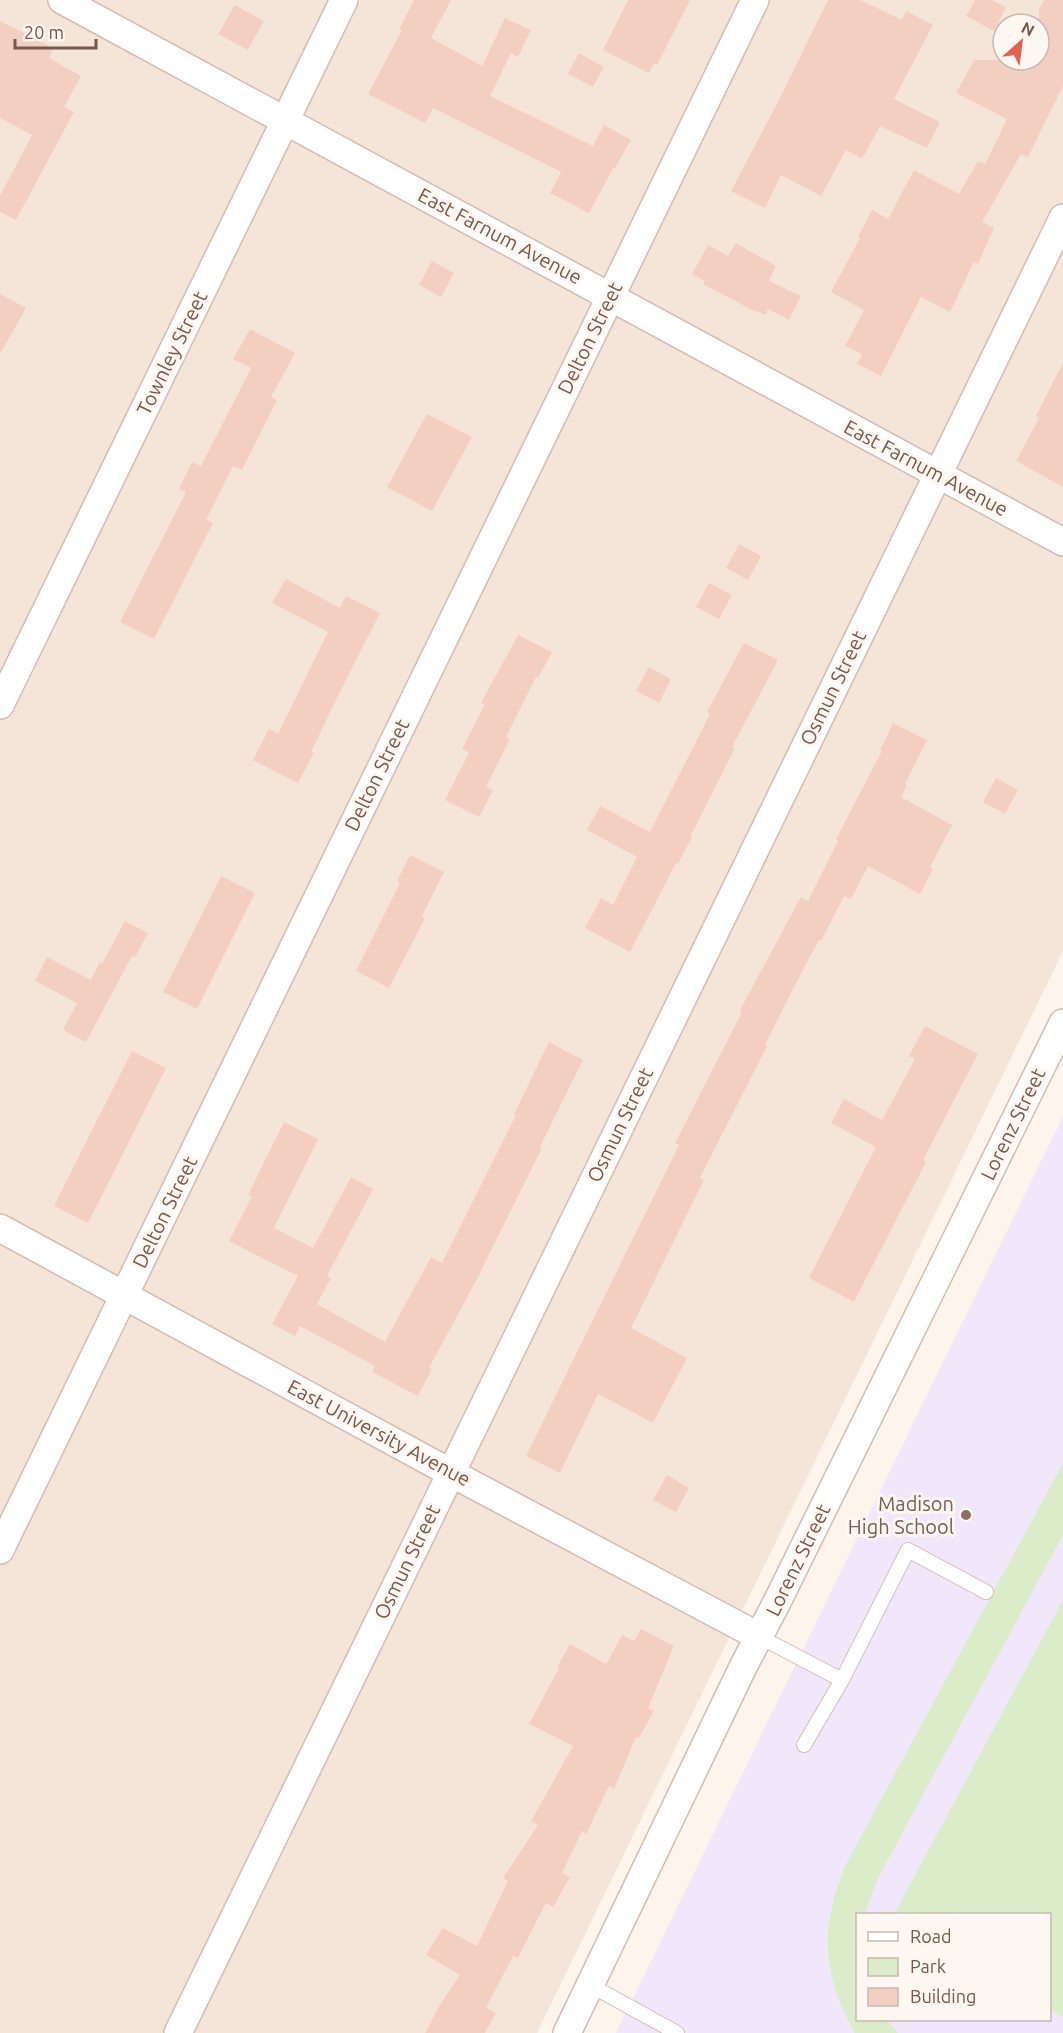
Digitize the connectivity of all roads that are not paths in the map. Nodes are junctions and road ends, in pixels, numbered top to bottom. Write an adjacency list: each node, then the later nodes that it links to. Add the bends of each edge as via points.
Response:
1 (62, 0): 4 (street, East Farnum Avenue)
2 (344, 0): 4 (street, Townley Street)
3 (755, 0): 6 (street, Delton Street)
4 (285, 120): 6 (street, East Farnum Avenue); 9 (street, Townley Street)
5 (1063, 218): 7 (street, Osmun Street)
6 (610, 296): 7 (street, East Farnum Avenue); 12 (street, Delton Street)
7 (938, 474): 8 (street, East Farnum Avenue); 13 (street, Osmun Street)
8 (1063, 542)
9 (0, 705)
10 (1063, 1023): 16 (street, Lorenz Street)
11 (0, 1228): 12 (street, East University Avenue)
12 (124, 1295): 13 (street, East University Avenue); 14 (street, Delton Street)
13 (451, 1473): 16 (street, East University Avenue); 20 (street, Osmun Street)
14 (0, 1550)
15 (986, 1592): 17 (lane, via 908,1550)
16 (760, 1636): 17 (lane); 19 (street, Lorenz Street)
17 (842, 1680): 18 (lane)
18 (804, 1745)
19 (590, 1985): 21 (street, Lorenz Street); 22 (lane)
20 (178, 2033)
21 (567, 2033)
22 (677, 2033)

